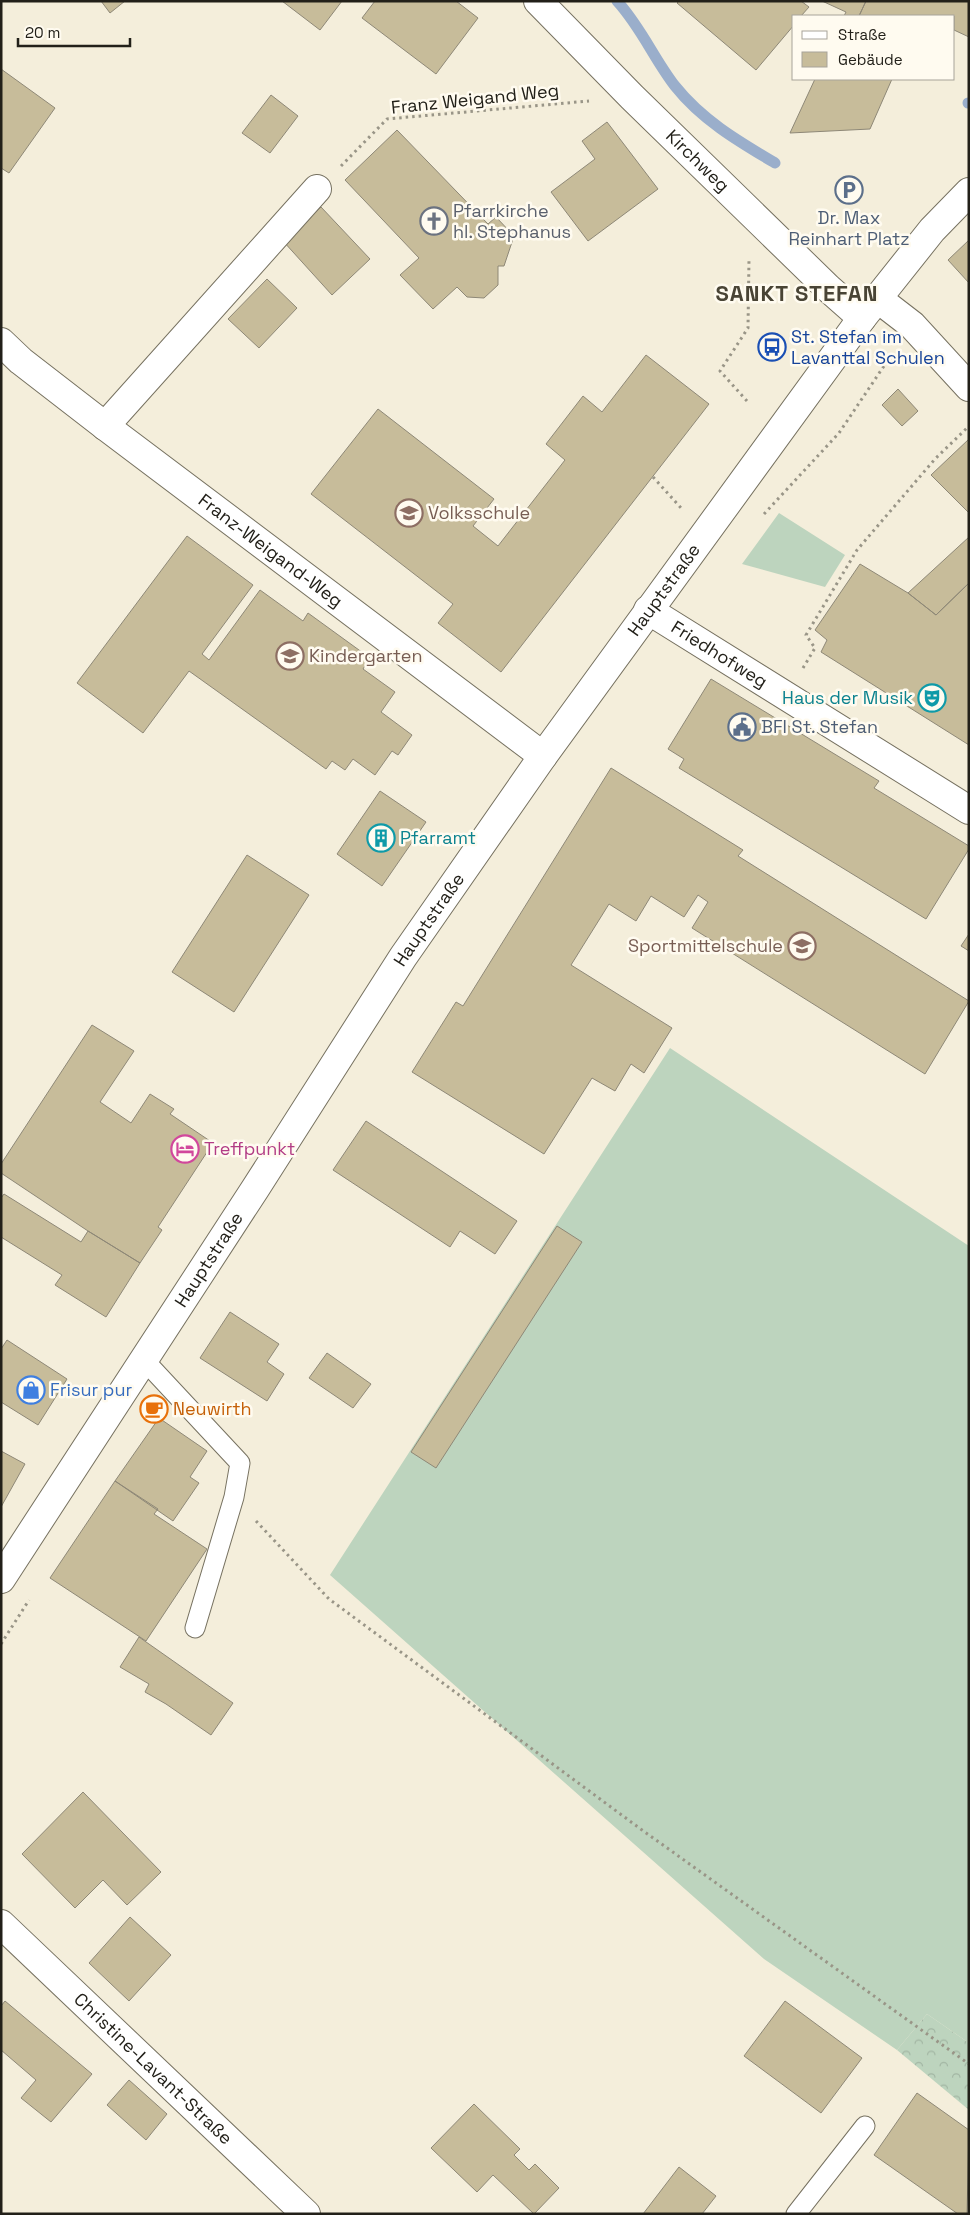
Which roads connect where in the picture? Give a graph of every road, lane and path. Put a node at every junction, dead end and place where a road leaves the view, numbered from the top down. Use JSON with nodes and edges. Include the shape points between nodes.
{"nodes":[{"id":1,"x":538,"y":1,"type":"edge"},
{"id":2,"x":632,"y":97,"type":"junction"},
{"id":3,"x":317,"y":189,"type":"joint"},
{"id":4,"x":969,"y":192,"type":"edge"},
{"id":5,"x":772,"y":232,"type":"junction"},
{"id":6,"x":870,"y":308,"type":"junction"},
{"id":7,"x":912,"y":325,"type":"junction"},
{"id":8,"x":1,"y":342,"type":"edge"},
{"id":9,"x":969,"y":387,"type":"edge"},
{"id":10,"x":747,"y":401,"type":"dead end"},
{"id":11,"x":105,"y":426,"type":"junction"},
{"id":12,"x":969,"y":426,"type":"edge"},
{"id":13,"x":653,"y":477,"type":"dead end"},
{"id":14,"x":761,"y":518,"type":"dead end"},
{"id":15,"x":708,"y":528,"type":"junction"},
{"id":16,"x":648,"y":610,"type":"junction"},
{"id":17,"x":799,"y":675,"type":"dead end"},
{"id":18,"x":543,"y":756,"type":"junction"},
{"id":19,"x":969,"y":810,"type":"edge"},
{"id":20,"x":144,"y":1360,"type":"junction"},
{"id":21,"x":234,"y":1497,"type":"junction"},
{"id":22,"x":1,"y":1579,"type":"edge"},
{"id":23,"x":195,"y":1628,"type":"dead end"},
{"id":24,"x":1,"y":1924,"type":"edge"},
{"id":25,"x":969,"y":2064,"type":"edge"},
{"id":26,"x":865,"y":2126,"type":"dead end"},
{"id":27,"x":306,"y":2214,"type":"edge"},
{"id":28,"x":796,"y":2214,"type":"edge"}],
"edges":[{"from":1,"to":2,"type":"street","name":"Kirchweg"},
{"from":2,"to":3,"type":"path","name":"Franz Weigand Weg","via":[[387,119]]},
{"from":2,"to":5,"type":"street","name":"Kirchweg"},
{"from":3,"to":11,"type":"street"},
{"from":4,"to":6,"type":"street","name":"Hauptstraße","via":[[932,230]]},
{"from":5,"to":6,"type":"street","name":"Kirchweg","via":[[828,288]]},
{"from":5,"to":10,"type":"path","via":[[749,257],[748,328],[720,371]]},
{"from":6,"to":7,"type":"street","name":"Kirchweg"},
{"from":6,"to":15,"type":"street","name":"Hauptstraße"},
{"from":7,"to":9,"type":"street","name":"Kirchweg"},
{"from":7,"to":14,"type":"path","via":[[839,433]]},
{"from":8,"to":11,"type":"street","name":"Franz-Weigand-Weg"},
{"from":11,"to":18,"type":"street","name":"Franz-Weigand-Weg"},
{"from":12,"to":17,"type":"path","via":[[935,459],[857,550],[806,635],[815,648]]},
{"from":13,"to":15,"type":"path","via":[[677,504]]},
{"from":15,"to":16,"type":"street","name":"Hauptstraße"},
{"from":16,"to":18,"type":"street","name":"Hauptstraße"},
{"from":16,"to":19,"type":"street","name":"Friedhofweg"},
{"from":18,"to":20,"type":"street","name":"Hauptstraße","via":[[403,957]]},
{"from":20,"to":21,"type":"lane","via":[[240,1463]]},
{"from":20,"to":22,"type":"street","name":"Hauptstraße"},
{"from":21,"to":23,"type":"lane"},
{"from":21,"to":25,"type":"path","via":[[329,1599],[642,1830]]},
{"from":24,"to":27,"type":"street","name":"Christine-Lavant-Straße"},
{"from":26,"to":28,"type":"lane"}]}
